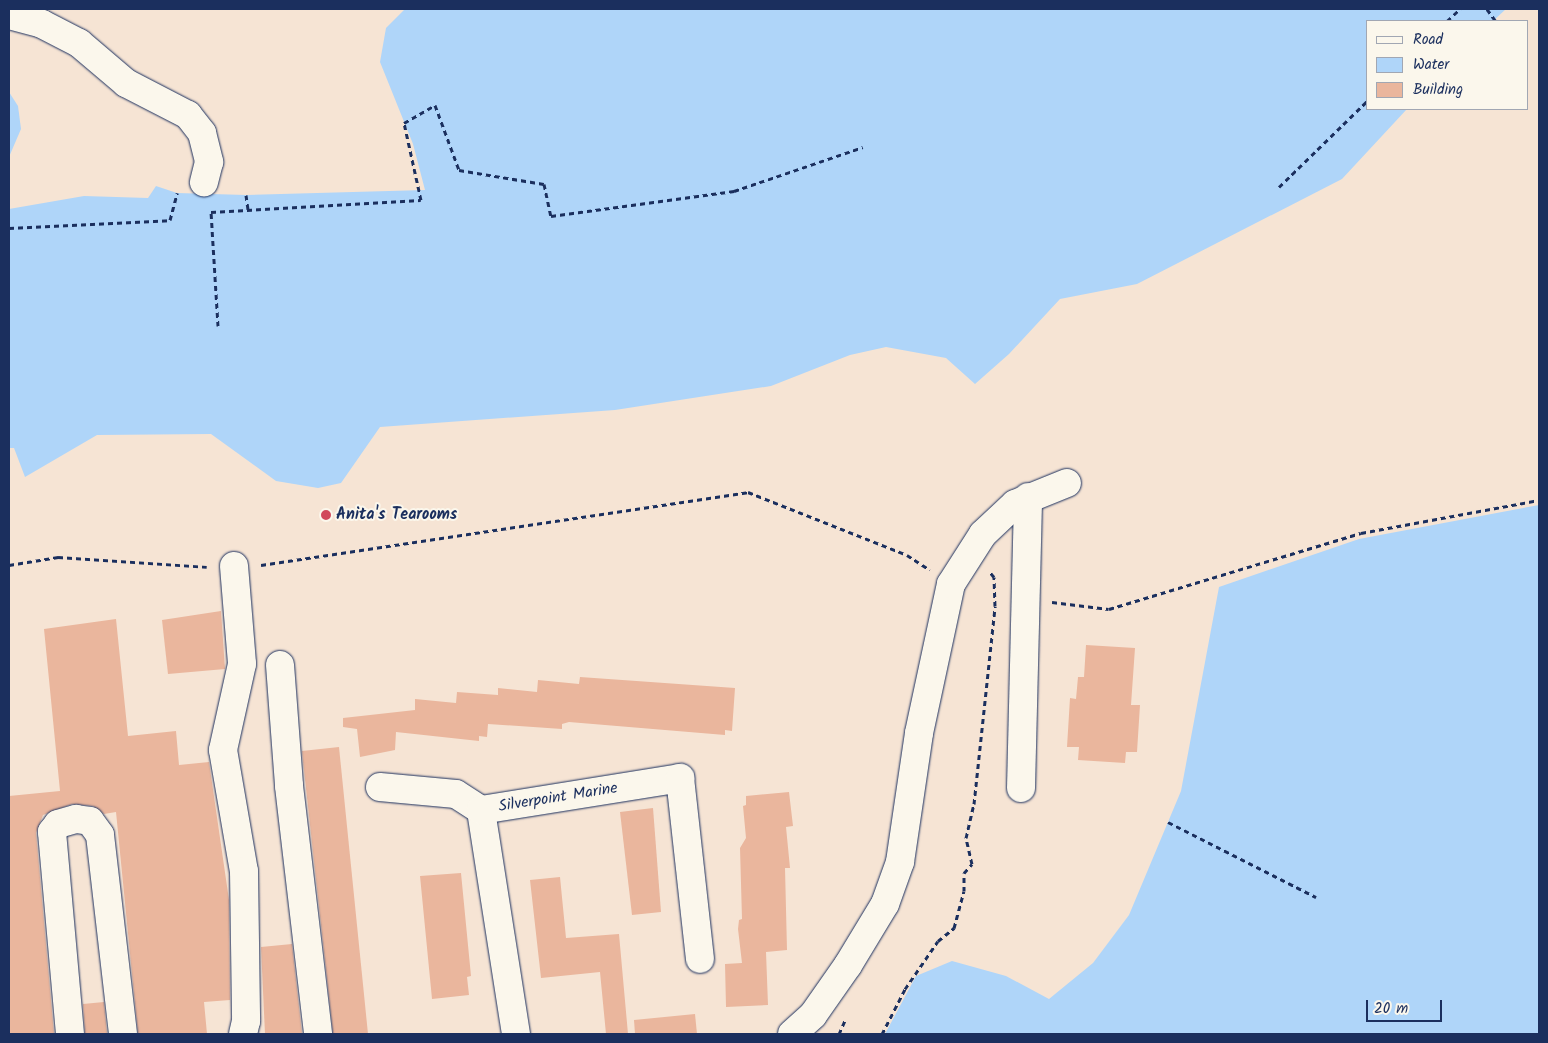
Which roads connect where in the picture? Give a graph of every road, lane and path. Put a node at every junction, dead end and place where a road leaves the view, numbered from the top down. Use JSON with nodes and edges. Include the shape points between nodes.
{"nodes":[{"id":1,"x":1460,"y":9,"type":"edge"},
{"id":2,"x":1487,"y":9,"type":"edge"},
{"id":3,"x":9,"y":15,"type":"edge"},
{"id":4,"x":1448,"y":20,"type":"edge"},
{"id":5,"x":1495,"y":20,"type":"dead end"},
{"id":6,"x":1366,"y":102,"type":"edge"},
{"id":7,"x":862,"y":148,"type":"dead end"},
{"id":8,"x":204,"y":182,"type":"dead end"},
{"id":9,"x":1279,"y":187,"type":"dead end"},
{"id":10,"x":176,"y":194,"type":"dead end"},
{"id":11,"x":246,"y":195,"type":"dead end"},
{"id":12,"x":248,"y":210,"type":"junction"},
{"id":13,"x":9,"y":228,"type":"edge"},
{"id":14,"x":218,"y":326,"type":"dead end"},
{"id":15,"x":1067,"y":483,"type":"dead end"},
{"id":16,"x":1028,"y":497,"type":"junction"},
{"id":17,"x":1539,"y":500,"type":"edge"},
{"id":18,"x":972,"y":550,"type":"junction"},
{"id":19,"x":9,"y":565,"type":"edge"},
{"id":20,"x":234,"y":566,"type":"junction"},
{"id":21,"x":951,"y":584,"type":"junction"},
{"id":22,"x":995,"y":594,"type":"junction"},
{"id":23,"x":1025,"y":598,"type":"junction"},
{"id":24,"x":280,"y":665,"type":"dead end"},
{"id":25,"x":380,"y":787,"type":"dead end"},
{"id":26,"x":1021,"y":788,"type":"dead end"},
{"id":27,"x":481,"y":810,"type":"junction"},
{"id":28,"x":1168,"y":822,"type":"dead end"},
{"id":29,"x":1316,"y":896,"type":"dead end"},
{"id":30,"x":700,"y":959,"type":"dead end"},
{"id":31,"x":70,"y":1034,"type":"edge"},
{"id":32,"x":123,"y":1034,"type":"edge"},
{"id":33,"x":243,"y":1034,"type":"edge"},
{"id":34,"x":318,"y":1034,"type":"edge"},
{"id":35,"x":516,"y":1034,"type":"edge"},
{"id":36,"x":792,"y":1034,"type":"edge"},
{"id":37,"x":882,"y":1034,"type":"edge"}],
"edges":[{"from":1,"to":4,"type":"path"},
{"from":2,"to":5,"type":"path"},
{"from":3,"to":8,"type":"street","via":[[42,24],[79,43],[126,83],[188,114],[202,133],[209,162]]},
{"from":6,"to":9,"type":"path"},
{"from":7,"to":12,"type":"path","via":[[734,191],[551,216],[544,184],[459,170],[436,104],[404,123],[421,200]]},
{"from":10,"to":13,"type":"path","via":[[170,220]]},
{"from":11,"to":12,"type":"path"},
{"from":12,"to":14,"type":"path","via":[[210,212]]},
{"from":15,"to":16,"type":"street"},
{"from":16,"to":18,"type":"street","via":[[983,534]]},
{"from":16,"to":23,"type":"street"},
{"from":17,"to":23,"type":"path","via":[[1361,533],[1109,609]]},
{"from":18,"to":21,"type":"street"},
{"from":18,"to":22,"type":"path","via":[[994,576]]},
{"from":19,"to":20,"type":"path","via":[[58,557]]},
{"from":20,"to":21,"type":"path","via":[[748,492],[907,555]]},
{"from":20,"to":33,"type":"street","via":[[242,664],[223,750],[244,871],[246,1021]]},
{"from":21,"to":36,"type":"street","via":[[919,732],[900,862],[884,904],[848,965],[813,1015]]},
{"from":22,"to":23,"type":"path"},
{"from":22,"to":37,"type":"path","via":[[974,804],[966,838],[972,864],[964,873],[959,918],[905,990]]},
{"from":23,"to":26,"type":"street"},
{"from":24,"to":34,"type":"street","via":[[289,786]]},
{"from":25,"to":27,"type":"street","via":[[456,794]]},
{"from":27,"to":30,"type":"street","name":"Silverpoint Marine","via":[[680,778]]},
{"from":27,"to":35,"type":"street","name":"Silverpoint Marine"},
{"from":28,"to":29,"type":"path"},
{"from":31,"to":32,"type":"street","via":[[52,832],[58,824],[76,819],[90,822],[100,834]]}]}
